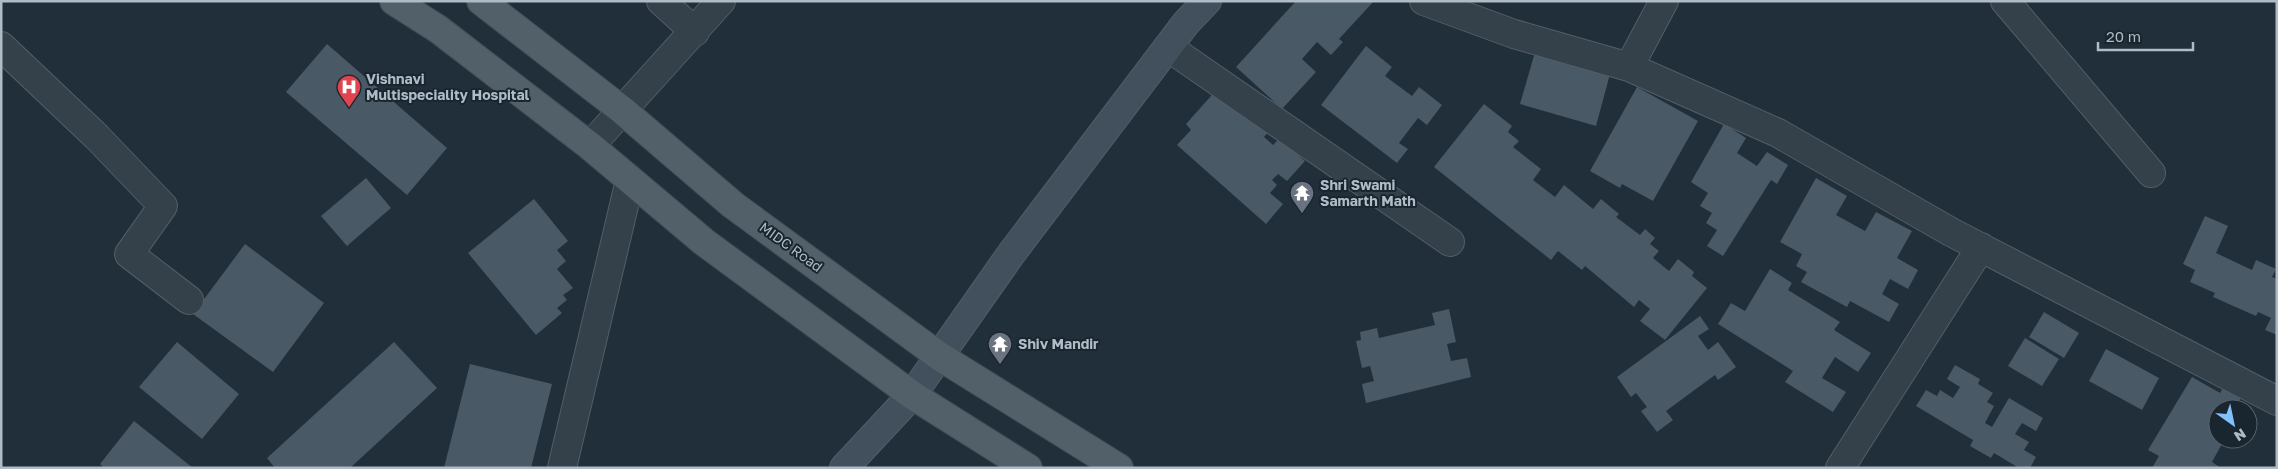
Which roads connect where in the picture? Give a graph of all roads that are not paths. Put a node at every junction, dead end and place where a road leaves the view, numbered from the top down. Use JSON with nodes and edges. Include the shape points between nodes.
{"nodes":[{"id":1,"x":394,"y":1,"type":"edge"},
{"id":2,"x":481,"y":1,"type":"edge"},
{"id":3,"x":661,"y":1,"type":"edge"},
{"id":4,"x":721,"y":1,"type":"edge"},
{"id":5,"x":1207,"y":1,"type":"edge"},
{"id":6,"x":1424,"y":1,"type":"edge"},
{"id":7,"x":1664,"y":1,"type":"edge"},
{"id":8,"x":2005,"y":1,"type":"edge"},
{"id":9,"x":695,"y":32,"type":"junction"},
{"id":10,"x":1,"y":46,"type":"edge"},
{"id":11,"x":1168,"y":47,"type":"junction"},
{"id":12,"x":1629,"y":67,"type":"junction"},
{"id":13,"x":622,"y":110,"type":"junction"},
{"id":14,"x":590,"y":146,"type":"junction"},
{"id":15,"x":2151,"y":173,"type":"dead end"},
{"id":16,"x":630,"y":180,"type":"junction"},
{"id":17,"x":1450,"y":242,"type":"dead end"},
{"id":18,"x":1981,"y":247,"type":"junction"},
{"id":19,"x":189,"y":300,"type":"dead end"},
{"id":20,"x":939,"y":356,"type":"junction"},
{"id":21,"x":912,"y":395,"type":"junction"},
{"id":22,"x":2277,"y":401,"type":"edge"},
{"id":23,"x":562,"y":468,"type":"edge"},
{"id":24,"x":844,"y":468,"type":"edge"},
{"id":25,"x":1028,"y":468,"type":"edge"},
{"id":26,"x":1119,"y":468,"type":"edge"},
{"id":27,"x":1840,"y":468,"type":"edge"}],
"edges":[{"from":1,"to":14,"type":"main road","via":[[438,29]]},
{"from":2,"to":13,"type":"main road","name":"MIDC Road"},
{"from":3,"to":9,"type":"street"},
{"from":4,"to":9,"type":"street"},
{"from":5,"to":11,"type":"street"},
{"from":6,"to":12,"type":"street","via":[[1514,34]]},
{"from":7,"to":12,"type":"street"},
{"from":8,"to":15,"type":"street"},
{"from":9,"to":13,"type":"street"},
{"from":10,"to":19,"type":"street","via":[[98,137],[163,206],[129,254]]},
{"from":11,"to":17,"type":"street"},
{"from":11,"to":20,"type":"street","via":[[1011,254]]},
{"from":12,"to":18,"type":"street","via":[[1778,133]]},
{"from":13,"to":14,"type":"street"},
{"from":13,"to":20,"type":"main road","name":"MIDC Road","via":[[733,205]]},
{"from":14,"to":16,"type":"main road"},
{"from":16,"to":21,"type":"main road","via":[[704,242]]},
{"from":16,"to":23,"type":"street"},
{"from":18,"to":22,"type":"street"},
{"from":18,"to":27,"type":"street"},
{"from":20,"to":21,"type":"street"},
{"from":20,"to":26,"type":"main road","name":"MIDC Road"},
{"from":21,"to":24,"type":"street"},
{"from":21,"to":25,"type":"main road"}]}
